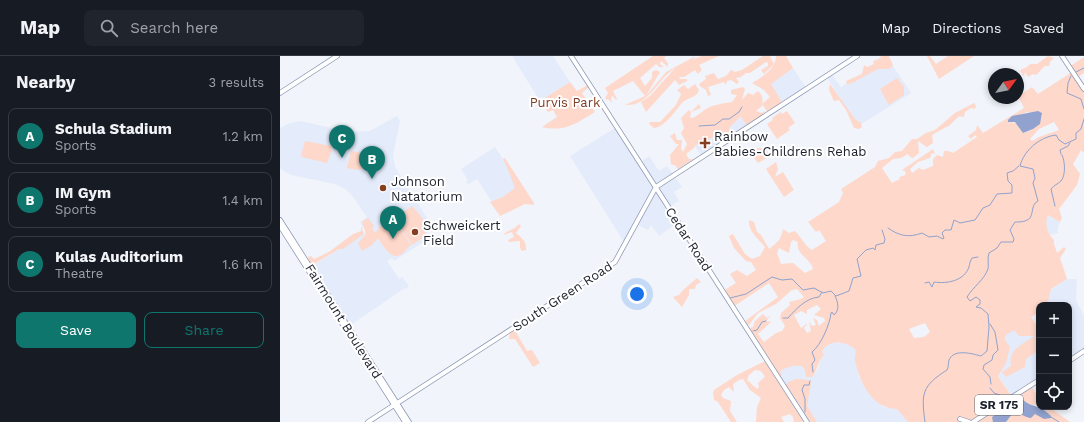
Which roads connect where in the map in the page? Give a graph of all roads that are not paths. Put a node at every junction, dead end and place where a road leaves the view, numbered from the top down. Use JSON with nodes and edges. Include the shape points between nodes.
{"nodes":[{"id":1,"x":337,"y":56,"type":"edge"},
{"id":2,"x":571,"y":56,"type":"edge"},
{"id":3,"x":857,"y":56,"type":"edge"},
{"id":4,"x":1062,"y":56,"type":"edge"},
{"id":5,"x":1084,"y":89,"type":"edge"},
{"id":6,"x":280,"y":93,"type":"edge"},
{"id":7,"x":656,"y":187,"type":"junction"},
{"id":8,"x":280,"y":220,"type":"edge"},
{"id":9,"x":280,"y":226,"type":"edge"},
{"id":10,"x":336,"y":311,"type":"junction"},
{"id":11,"x":1084,"y":351,"type":"edge"},
{"id":12,"x":1072,"y":359,"type":"edge"},
{"id":13,"x":1036,"y":382,"type":"edge"},
{"id":14,"x":395,"y":405,"type":"junction"},
{"id":15,"x":958,"y":420,"type":"edge"},
{"id":16,"x":368,"y":422,"type":"edge"},
{"id":17,"x":404,"y":422,"type":"edge"},
{"id":18,"x":409,"y":422,"type":"edge"},
{"id":19,"x":807,"y":422,"type":"edge"},
{"id":20,"x":969,"y":422,"type":"edge"},
{"id":21,"x":972,"y":422,"type":"edge"}],
"edges":[{"from":1,"to":6,"type":"main road"},
{"from":2,"to":7,"type":"main road","name":"Cedar Road"},
{"from":3,"to":7,"type":"main road","name":"South Green Road"},
{"from":4,"to":5,"type":"main road"},
{"from":7,"to":14,"type":"main road","name":"South Green Road","via":[[615,262]]},
{"from":7,"to":19,"type":"main road","name":"Cedar Road"},
{"from":8,"to":10,"type":"main road","name":"Fairmount Boulevard"},
{"from":9,"to":10,"type":"main road","name":"Fairmount Boulevard"},
{"from":10,"to":14,"type":"main road","name":"Fairmount Boulevard"},
{"from":11,"to":12,"type":"main road"},
{"from":13,"to":21,"type":"main road","number":"SR 175"},
{"from":14,"to":16,"type":"main road","name":"South Green Road"},
{"from":14,"to":17,"type":"main road","name":"Fairmount Boulevard"},
{"from":14,"to":18,"type":"main road","name":"Fairmount Boulevard"},
{"from":15,"to":20,"type":"main road"}]}
